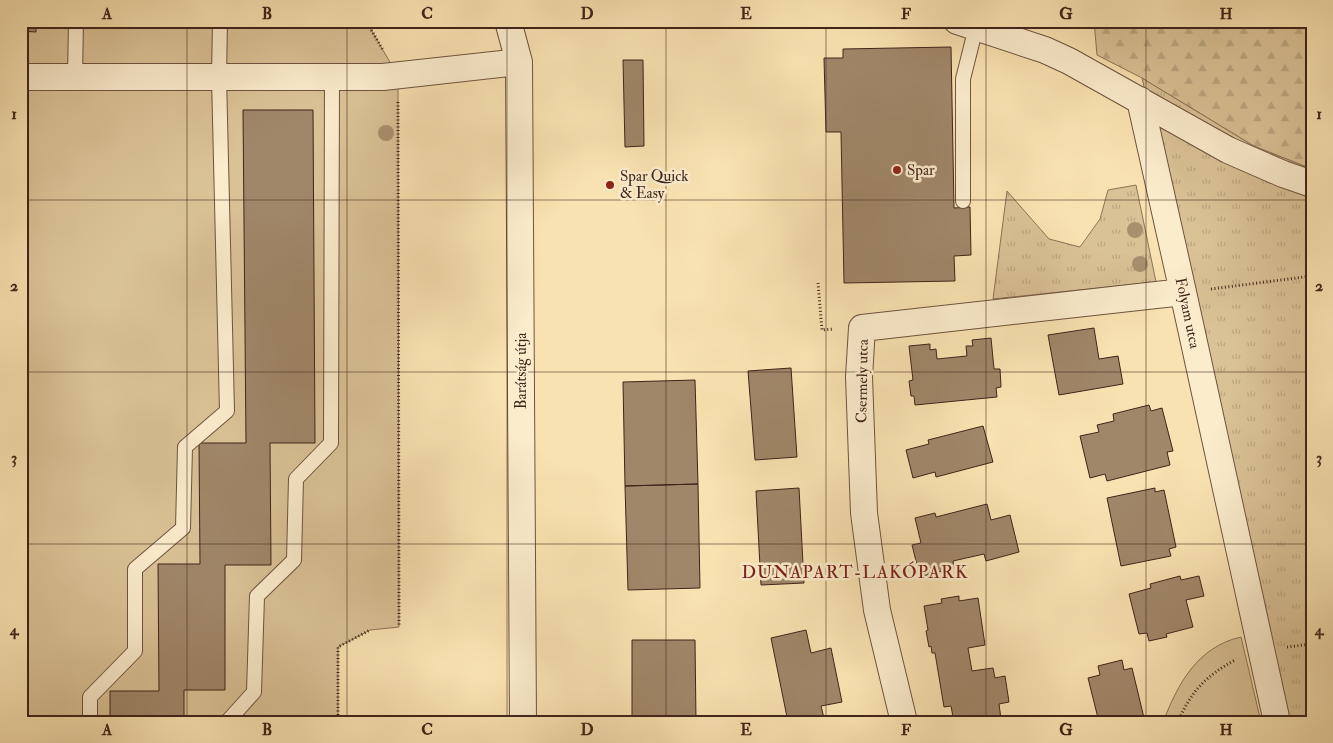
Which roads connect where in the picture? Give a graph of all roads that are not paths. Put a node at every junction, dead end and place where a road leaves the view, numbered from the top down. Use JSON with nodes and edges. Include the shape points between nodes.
{"nodes":[{"id":1,"x":76,"y":21,"type":"edge"},
{"id":2,"x":220,"y":21,"type":"edge"},
{"id":3,"x":508,"y":21,"type":"edge"},
{"id":4,"x":967,"y":24,"type":"edge"},
{"id":5,"x":519,"y":62,"type":"junction"},
{"id":6,"x":219,"y":76,"type":"junction"},
{"id":7,"x":21,"y":77,"type":"edge"},
{"id":8,"x":75,"y":77,"type":"junction"},
{"id":9,"x":332,"y":77,"type":"junction"},
{"id":10,"x":1140,"y":100,"type":"junction"},
{"id":11,"x":1312,"y":184,"type":"edge"},
{"id":12,"x":963,"y":201,"type":"dead end"},
{"id":13,"x":1183,"y":292,"type":"junction"},
{"id":14,"x":90,"y":722,"type":"edge"},
{"id":15,"x":227,"y":722,"type":"edge"},
{"id":16,"x":523,"y":722,"type":"edge"},
{"id":17,"x":904,"y":722,"type":"edge"},
{"id":18,"x":1277,"y":722,"type":"edge"}],
"edges":[{"from":1,"to":8,"type":"lane"},
{"from":2,"to":6,"type":"lane"},
{"from":3,"to":5,"type":"street","name":"Barátság útja"},
{"from":4,"to":10,"type":"street","via":[[1045,50]]},
{"from":4,"to":12,"type":"lane","via":[[963,79]]},
{"from":5,"to":9,"type":"street","via":[[398,76]]},
{"from":5,"to":16,"type":"street","name":"Barátság útja"},
{"from":6,"to":8,"type":"street"},
{"from":6,"to":9,"type":"street"},
{"from":6,"to":14,"type":"lane","via":[[226,411],[185,447],[183,528],[135,569],[135,651],[90,697]]},
{"from":7,"to":8,"type":"street"},
{"from":9,"to":15,"type":"lane","via":[[330,443],[296,479],[294,560],[257,596],[254,692]]},
{"from":10,"to":11,"type":"street","via":[[1228,150]]},
{"from":10,"to":13,"type":"street","name":"Folyam utca"},
{"from":13,"to":17,"type":"street","name":"Csermely utca","via":[[862,328],[859,377],[864,513],[876,610]]},
{"from":13,"to":18,"type":"street","name":"Folyam utca"}]}
